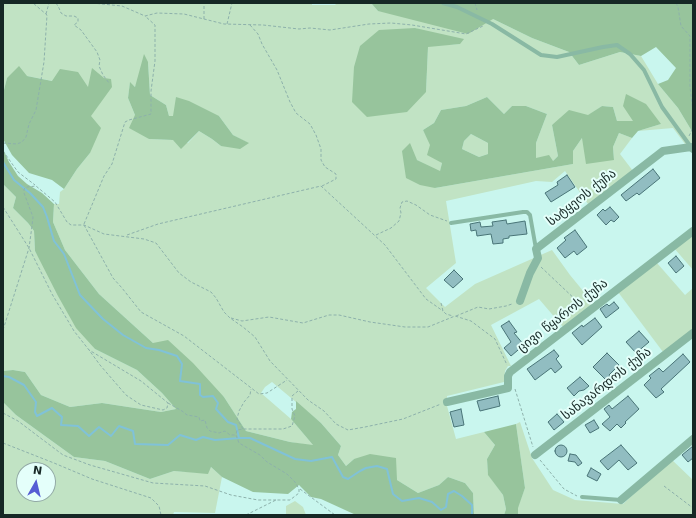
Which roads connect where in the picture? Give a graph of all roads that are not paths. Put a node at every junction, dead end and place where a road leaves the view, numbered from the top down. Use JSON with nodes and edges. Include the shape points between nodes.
{"nodes":[{"id":1,"x":442,"y":3,"type":"edge"},
{"id":2,"x":690,"y":145,"type":"edge"},
{"id":3,"x":451,"y":223,"type":"road end"},
{"id":4,"x":693,"y":231,"type":"edge"},
{"id":5,"x":536,"y":249,"type":"junction"},
{"id":6,"x":520,"y":301,"type":"road end"},
{"id":7,"x":693,"y":333,"type":"edge"},
{"id":8,"x":447,"y":402,"type":"road end"},
{"id":9,"x":693,"y":440,"type":"edge"},
{"id":10,"x":535,"y":455,"type":"road end"},
{"id":11,"x":582,"y":497,"type":"road end"},
{"id":12,"x":621,"y":500,"type":"joint"}],
"edges":[{"from":1,"to":2,"type":"lane","via":[[457,7],[492,24],[541,55],[557,58],[617,45],[630,54],[644,70],[662,107]]},
{"from":2,"to":5,"type":"street","name":"სატყეოს ქუჩა","via":[[663,151]]},
{"from":3,"to":5,"type":"lane","via":[[527,212],[530,215]]},
{"from":4,"to":8,"type":"street","name":"ცივი წყაროს ქუჩა","via":[[510,372],[508,388]]},
{"from":5,"to":6,"type":"street","via":[[538,258]]},
{"from":7,"to":10,"type":"street","name":"სანავარდოს ქუჩა"},
{"from":9,"to":12,"type":"street"},
{"from":11,"to":12,"type":"lane"}]}
